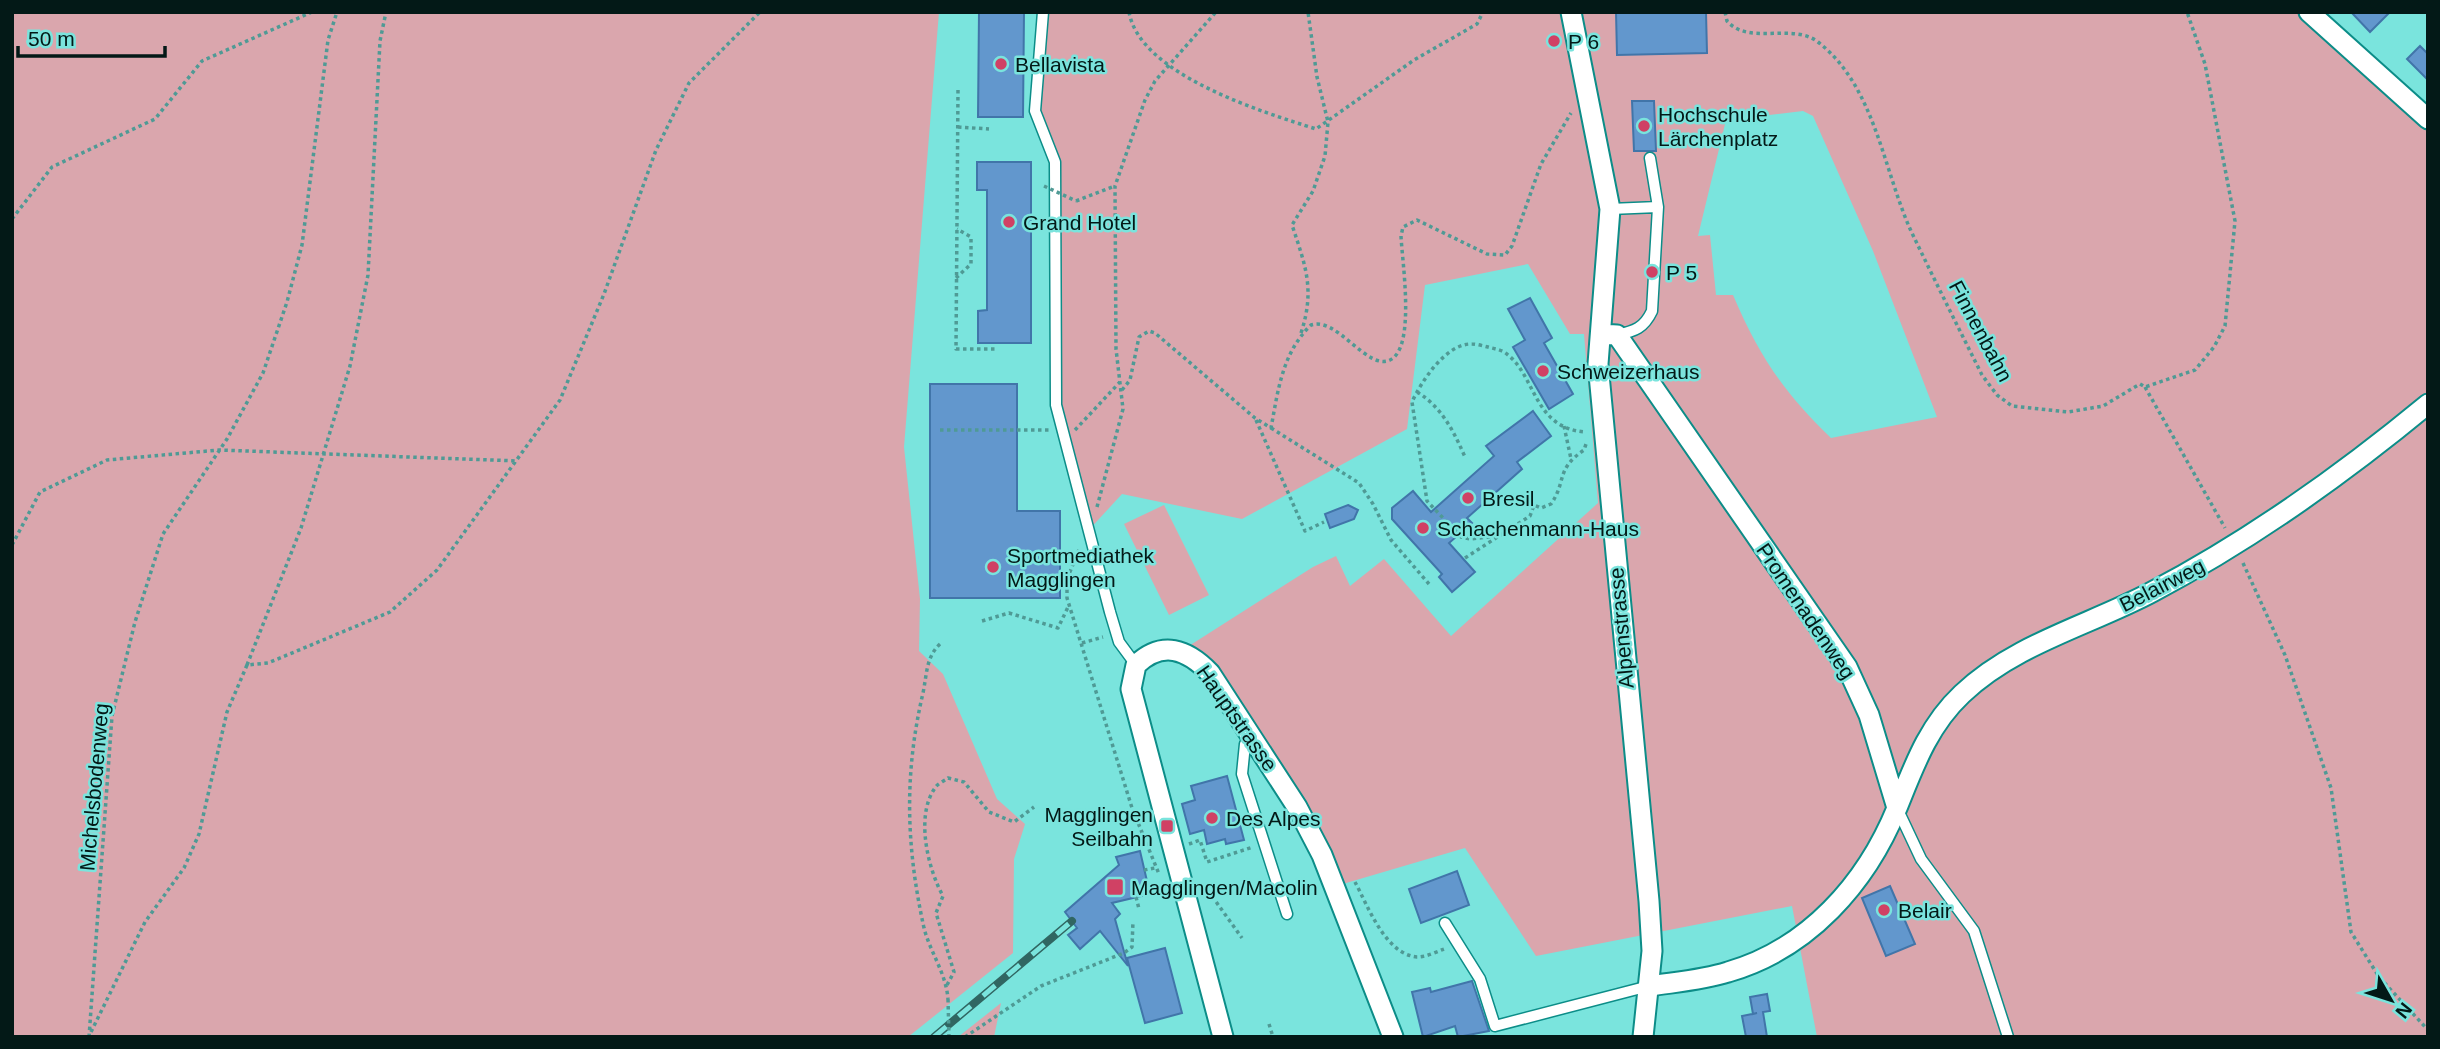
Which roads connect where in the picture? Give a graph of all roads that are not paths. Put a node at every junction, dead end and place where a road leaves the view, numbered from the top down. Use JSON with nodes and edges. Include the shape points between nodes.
{"nodes":[{"id":1,"x":1043,"y":12,"type":"edge"},
{"id":2,"x":1571,"y":12,"type":"edge"},
{"id":3,"x":2309,"y":12,"type":"edge"},
{"id":4,"x":2428,"y":119,"type":"edge"},
{"id":5,"x":1650,"y":158,"type":"dead end"},
{"id":6,"x":1658,"y":206,"type":"junction"},
{"id":7,"x":1610,"y":209,"type":"junction"},
{"id":8,"x":1609,"y":334,"type":"junction"},
{"id":9,"x":2428,"y":404,"type":"edge"},
{"id":10,"x":1136,"y":665,"type":"junction"},
{"id":11,"x":1252,"y":737,"type":"junction"},
{"id":12,"x":1885,"y":769,"type":"junction"},
{"id":13,"x":1910,"y":770,"type":"junction"},
{"id":14,"x":1897,"y":808,"type":"junction"},
{"id":15,"x":1287,"y":914,"type":"dead end"},
{"id":16,"x":1445,"y":923,"type":"dead end"},
{"id":17,"x":1650,"y":986,"type":"junction"},
{"id":18,"x":1496,"y":1031,"type":"edge"},
{"id":19,"x":1223,"y":1037,"type":"edge"},
{"id":20,"x":1393,"y":1037,"type":"edge"},
{"id":21,"x":1643,"y":1037,"type":"edge"},
{"id":22,"x":2008,"y":1037,"type":"edge"}],
"edges":[{"from":1,"to":10,"type":"lane","via":[[1035,111],[1055,162],[1056,405],[1119,642]]},
{"from":2,"to":7,"type":"street","name":"Alpenstrasse"},
{"from":3,"to":4,"type":"street"},
{"from":5,"to":6,"type":"lane"},
{"from":6,"to":7,"type":"lane"},
{"from":6,"to":8,"type":"lane","via":[[1652,311],[1637,330]]},
{"from":7,"to":8,"type":"street","name":"Alpenstrasse"},
{"from":8,"to":12,"type":"street","name":"Promenadenweg","via":[[1847,667],[1869,715]]},
{"from":8,"to":17,"type":"street","name":"Alpenstrasse","via":[[1600,387],[1649,901]]},
{"from":9,"to":13,"type":"street","name":"Belairweg","via":[[2372,451],[2235,546],[2151,593],[2000,663],[1932,729]]},
{"from":10,"to":11,"type":"street","name":"Hauptstrasse","via":[[1168,648],[1196,659]]},
{"from":10,"to":19,"type":"street","via":[[1131,690],[1135,713]]},
{"from":11,"to":15,"type":"lane","via":[[1245,744],[1242,774]]},
{"from":11,"to":20,"type":"street","name":"Hauptstrasse","via":[[1322,855]]},
{"from":12,"to":13,"type":"street"},
{"from":12,"to":14,"type":"street","name":"Promenadenweg"},
{"from":13,"to":14,"type":"street","name":"Belairweg"},
{"from":14,"to":17,"type":"street","name":"Belairweg","via":[[1880,845],[1842,899],[1793,943],[1727,973]]},
{"from":14,"to":22,"type":"lane","name":"Promenadenweg","via":[[1921,859],[1974,931]]},
{"from":16,"to":18,"type":"lane","via":[[1480,979]]},
{"from":17,"to":18,"type":"lane"},
{"from":17,"to":21,"type":"street","name":"Alpenstrasse"}]}
